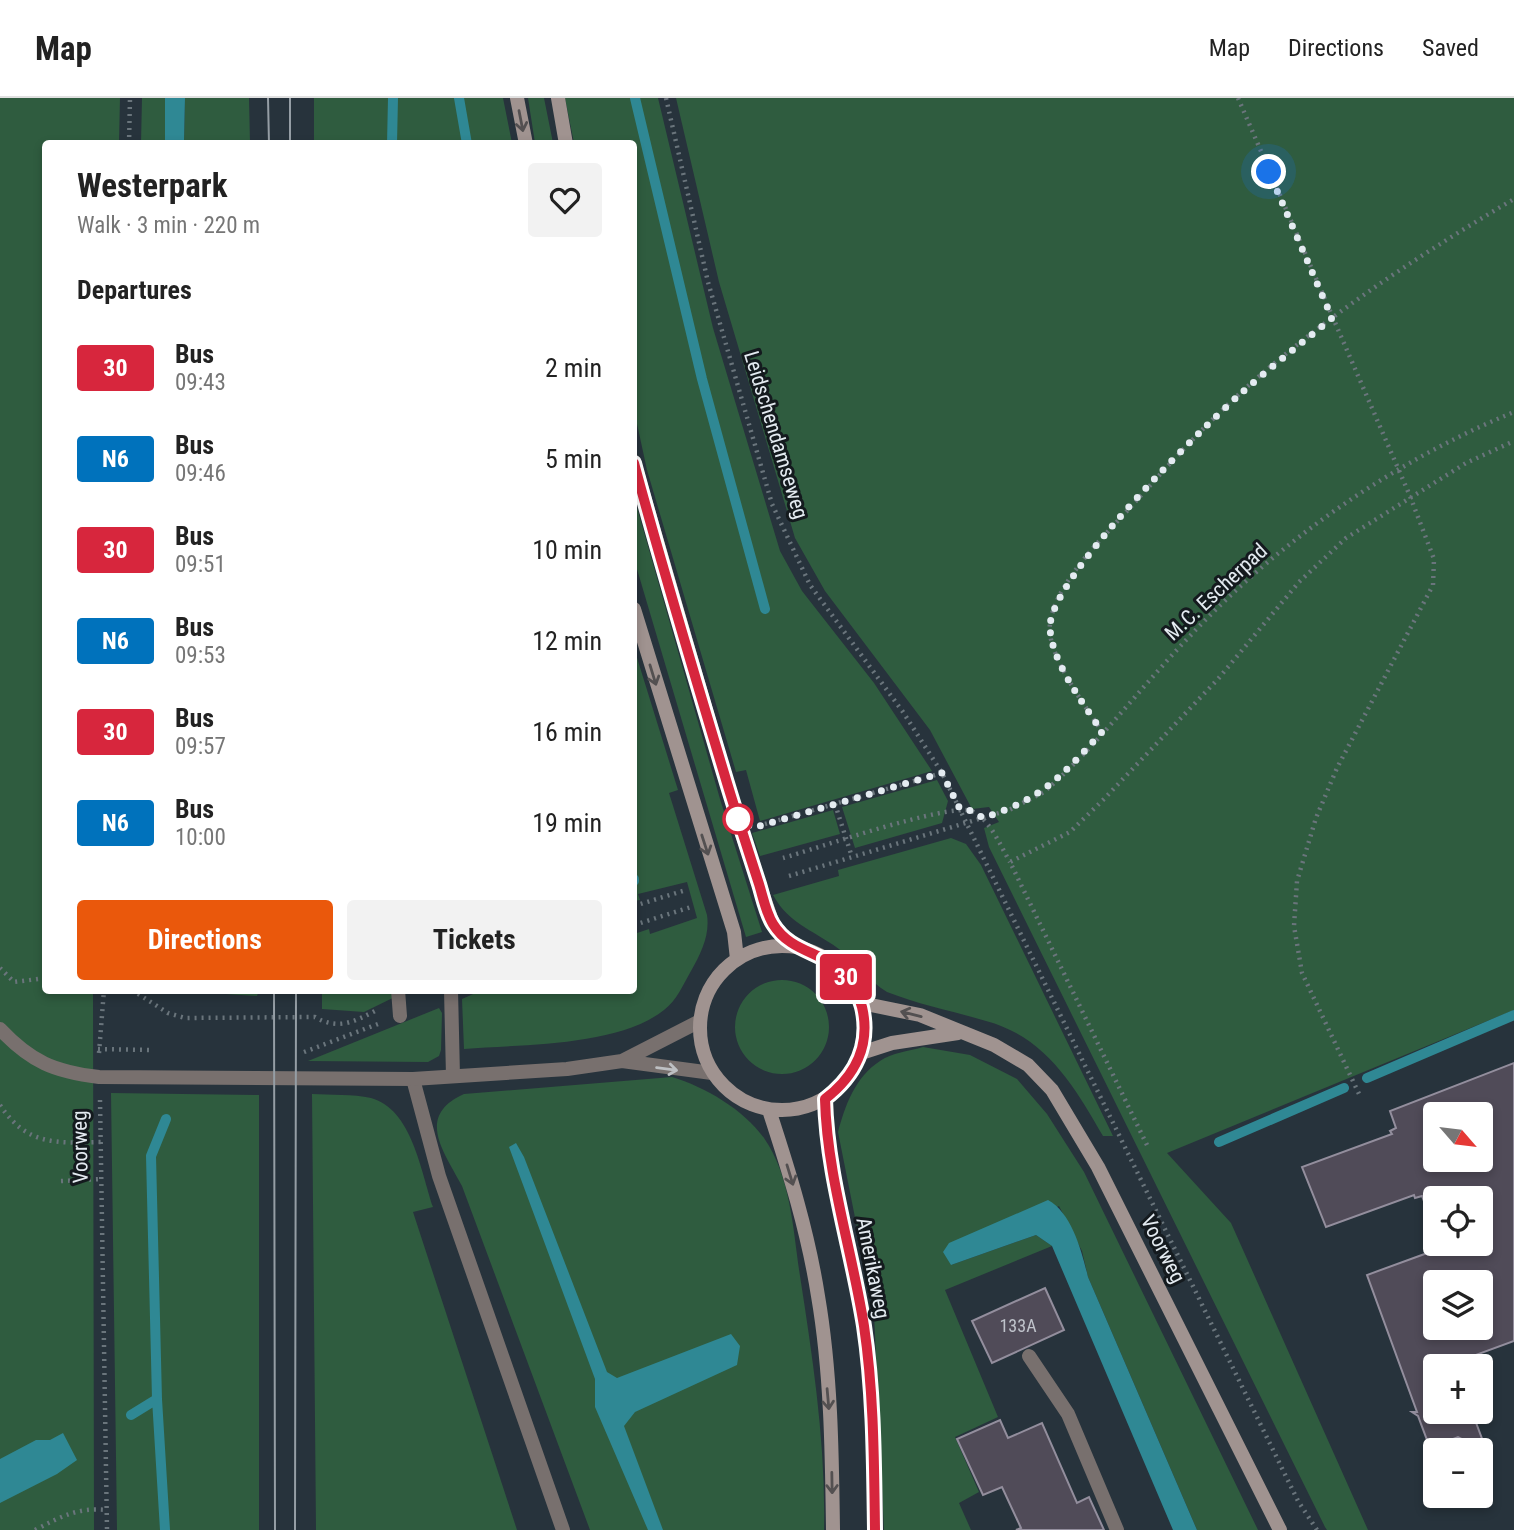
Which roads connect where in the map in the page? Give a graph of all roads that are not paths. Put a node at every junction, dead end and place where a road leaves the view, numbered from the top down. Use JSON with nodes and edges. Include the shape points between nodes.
{"nodes":[{"id":1,"x":517,"y":98,"type":"edge"},
{"id":2,"x":558,"y":98,"type":"edge"},
{"id":3,"x":525,"y":140,"type":"edge"},
{"id":4,"x":565,"y":140,"type":"edge"},
{"id":5,"x":637,"y":472,"type":"edge"},
{"id":6,"x":637,"y":619,"type":"edge"},
{"id":7,"x":792,"y":946,"type":"junction"},
{"id":8,"x":737,"y":959,"type":"junction"},
{"id":9,"x":451,"y":994,"type":"edge"},
{"id":10,"x":398,"y":995,"type":"edge"},
{"id":11,"x":861,"y":1003,"type":"junction"},
{"id":12,"x":400,"y":1016,"type":"road end"},
{"id":13,"x":700,"y":1021,"type":"junction"},
{"id":14,"x":0,"y":1029,"type":"edge"},
{"id":15,"x":959,"y":1033,"type":"junction"},
{"id":16,"x":861,"y":1053,"type":"junction"},
{"id":17,"x":621,"y":1061,"type":"junction"},
{"id":18,"x":712,"y":1073,"type":"junction"},
{"id":19,"x":453,"y":1076,"type":"junction"},
{"id":20,"x":413,"y":1079,"type":"junction"},
{"id":21,"x":825,"y":1099,"type":"junction"},
{"id":22,"x":769,"y":1110,"type":"junction"},
{"id":23,"x":1029,"y":1356,"type":"dead end"},
{"id":24,"x":563,"y":1530,"type":"edge"},
{"id":25,"x":833,"y":1530,"type":"edge"},
{"id":26,"x":875,"y":1530,"type":"edge"},
{"id":27,"x":1117,"y":1530,"type":"edge"},
{"id":28,"x":1280,"y":1530,"type":"edge"}],
"edges":[{"from":1,"to":3,"type":"main road","one_way":true},
{"from":2,"to":4,"type":"main road"},
{"from":5,"to":7,"type":"main road","via":[[741,831],[773,924]]},
{"from":6,"to":8,"type":"main road","one_way":true,"via":[[734,932]]},
{"from":7,"to":8,"type":"main road","via":[[773,946]]},
{"from":7,"to":11,"type":"main road","via":[[830,961],[849,979]]},
{"from":8,"to":13,"type":"main road","via":[[711,986]]},
{"from":9,"to":19,"type":"street"},
{"from":10,"to":12,"type":"street"},
{"from":15,"to":11,"type":"main road","name":"Voorweg","one_way":true,"via":[[920,1015]]},
{"from":11,"to":16,"type":"main road","via":[[865,1028]]},
{"from":13,"to":17,"type":"street"},
{"from":13,"to":18,"type":"main road","via":[[700,1039]]},
{"from":14,"to":20,"type":"street","via":[[17,1047],[59,1071],[99,1077]]},
{"from":15,"to":16,"type":"main road","name":"Voorweg","via":[[892,1043]]},
{"from":15,"to":28,"type":"main road","name":"Voorweg","via":[[994,1045],[1028,1065],[1052,1090],[1098,1167]]},
{"from":16,"to":21,"type":"main road","via":[[847,1079]]},
{"from":17,"to":18,"type":"street","one_way":true},
{"from":17,"to":19,"type":"street"},
{"from":18,"to":22,"type":"main road","via":[[737,1098]]},
{"from":19,"to":20,"type":"street"},
{"from":20,"to":24,"type":"street","via":[[439,1176]]},
{"from":21,"to":22,"type":"main road","via":[[798,1110]]},
{"from":21,"to":26,"type":"main road","name":"Amerikaweg","via":[[826,1135],[864,1328]]},
{"from":22,"to":25,"type":"main road","one_way":true,"via":[[793,1182],[818,1297],[831,1437]]},
{"from":23,"to":27,"type":"street","via":[[1068,1414]]}]}
